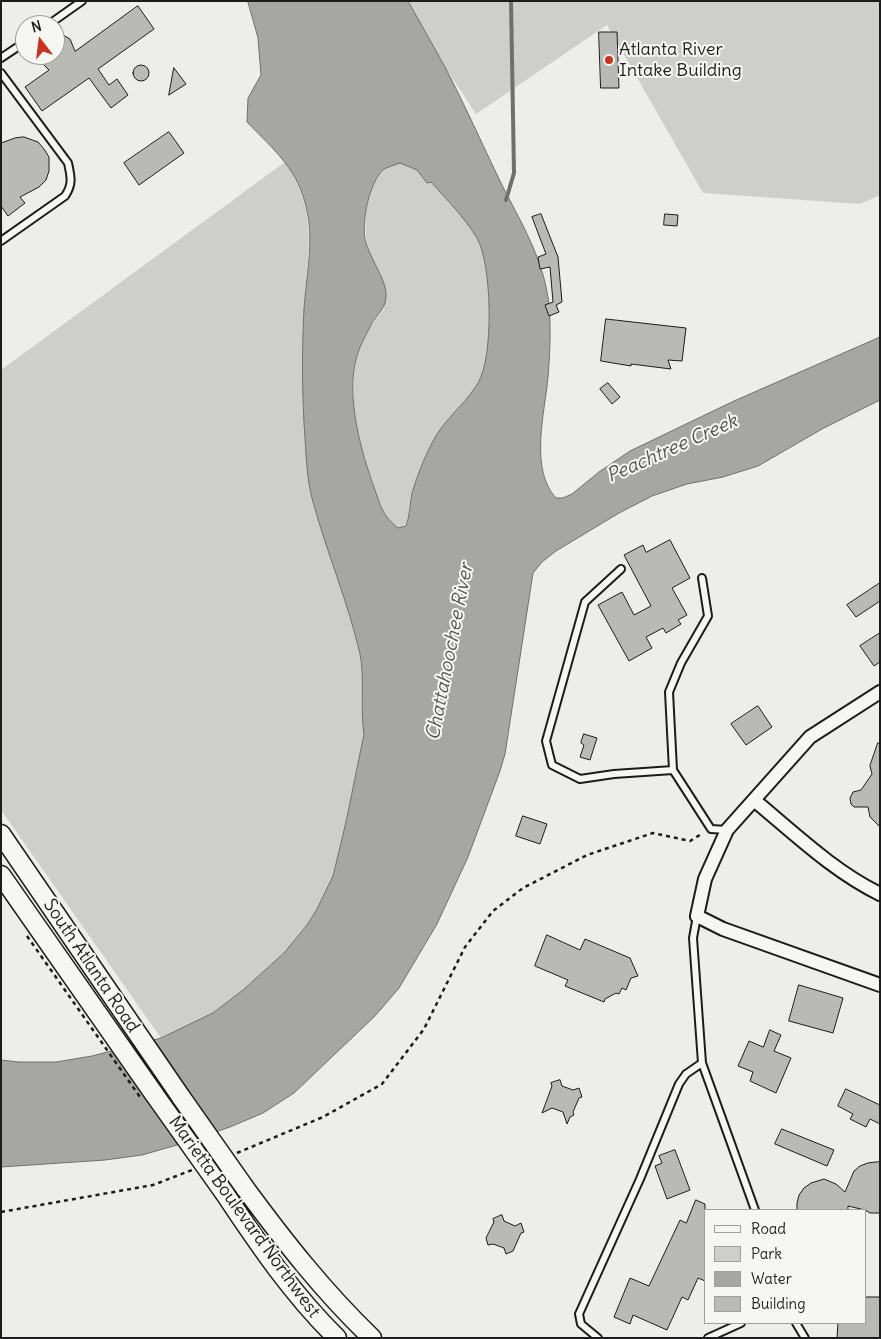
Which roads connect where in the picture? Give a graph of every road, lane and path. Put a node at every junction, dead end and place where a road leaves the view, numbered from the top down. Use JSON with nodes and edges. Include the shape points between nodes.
{"nodes":[{"id":1,"x":82,"y":1,"type":"edge"},
{"id":2,"x":62,"y":15,"type":"edge"},
{"id":3,"x":15,"y":49,"type":"edge"},
{"id":4,"x":1,"y":58,"type":"edge"},
{"id":5,"x":1,"y":73,"type":"edge"},
{"id":6,"x":1,"y":241,"type":"edge"},
{"id":7,"x":621,"y":569,"type":"dead end"},
{"id":8,"x":702,"y":578,"type":"dead end"},
{"id":9,"x":880,"y":692,"type":"edge"},
{"id":10,"x":673,"y":770,"type":"junction"},
{"id":11,"x":754,"y":800,"type":"junction"},
{"id":12,"x":711,"y":829,"type":"junction"},
{"id":13,"x":727,"y":830,"type":"junction"},
{"id":14,"x":1,"y":834,"type":"edge"},
{"id":15,"x":1,"y":875,"type":"edge"},
{"id":16,"x":880,"y":894,"type":"edge"},
{"id":17,"x":697,"y":916,"type":"junction"},
{"id":18,"x":35,"y":935,"type":"junction"},
{"id":19,"x":880,"y":985,"type":"edge"},
{"id":20,"x":702,"y":1063,"type":"junction"},
{"id":21,"x":181,"y":1097,"type":"joint"},
{"id":22,"x":149,"y":1099,"type":"junction"},
{"id":23,"x":234,"y":1154,"type":"dead end"},
{"id":24,"x":189,"y":1166,"type":"dead end"},
{"id":25,"x":198,"y":1168,"type":"dead end"},
{"id":26,"x":195,"y":1174,"type":"dead end"},
{"id":27,"x":755,"y":1209,"type":"edge"},
{"id":28,"x":1,"y":1212,"type":"edge"},
{"id":29,"x":739,"y":1324,"type":"edge"},
{"id":30,"x":797,"y":1324,"type":"edge"},
{"id":31,"x":337,"y":1338,"type":"edge"},
{"id":32,"x":372,"y":1338,"type":"edge"},
{"id":33,"x":598,"y":1338,"type":"edge"},
{"id":34,"x":708,"y":1338,"type":"edge"},
{"id":35,"x":805,"y":1338,"type":"edge"}],
"edges":[{"from":1,"to":2,"type":"lane"},
{"from":3,"to":4,"type":"lane"},
{"from":5,"to":6,"type":"lane","via":[[68,163],[71,177],[71,187],[65,196]]},
{"from":7,"to":10,"type":"lane","via":[[585,602],[546,741],[552,765],[580,779]]},
{"from":8,"to":10,"type":"lane","via":[[708,616],[681,663],[669,692]]},
{"from":9,"to":11,"type":"street","via":[[810,737]]},
{"from":10,"to":12,"type":"lane"},
{"from":11,"to":13,"type":"street"},
{"from":11,"to":16,"type":"street","via":[[859,884]]},
{"from":12,"to":13,"type":"lane"},
{"from":12,"to":23,"type":"path","via":[[690,841],[653,833],[587,855],[523,888],[493,911],[465,947],[424,1030],[382,1084],[323,1117]]},
{"from":13,"to":17,"type":"street","via":[[705,879]]},
{"from":14,"to":21,"type":"main road","name":"South Atlanta Road"},
{"from":15,"to":18,"type":"main road","name":"South Atlanta Road"},
{"from":17,"to":19,"type":"street","via":[[723,929]]},
{"from":17,"to":20,"type":"lane","via":[[693,938]]},
{"from":18,"to":22,"type":"main road","name":"South Atlanta Road"},
{"from":18,"to":22,"type":"path","bridge":true},
{"from":20,"to":27,"type":"lane"},
{"from":20,"to":33,"type":"lane","via":[[686,1074],[679,1084],[578,1314],[580,1324]]},
{"from":21,"to":32,"type":"main road","name":"Marietta Boulevard Northwest","bridge":true,"via":[[280,1236],[308,1271]]},
{"from":22,"to":31,"type":"main road","name":"Marietta Boulevard Northwest","bridge":true,"via":[[225,1194],[290,1286]]},
{"from":24,"to":26,"type":"path"},
{"from":25,"to":28,"type":"path","via":[[153,1184]]},
{"from":29,"to":34,"type":"lane"},
{"from":30,"to":35,"type":"lane"}]}
